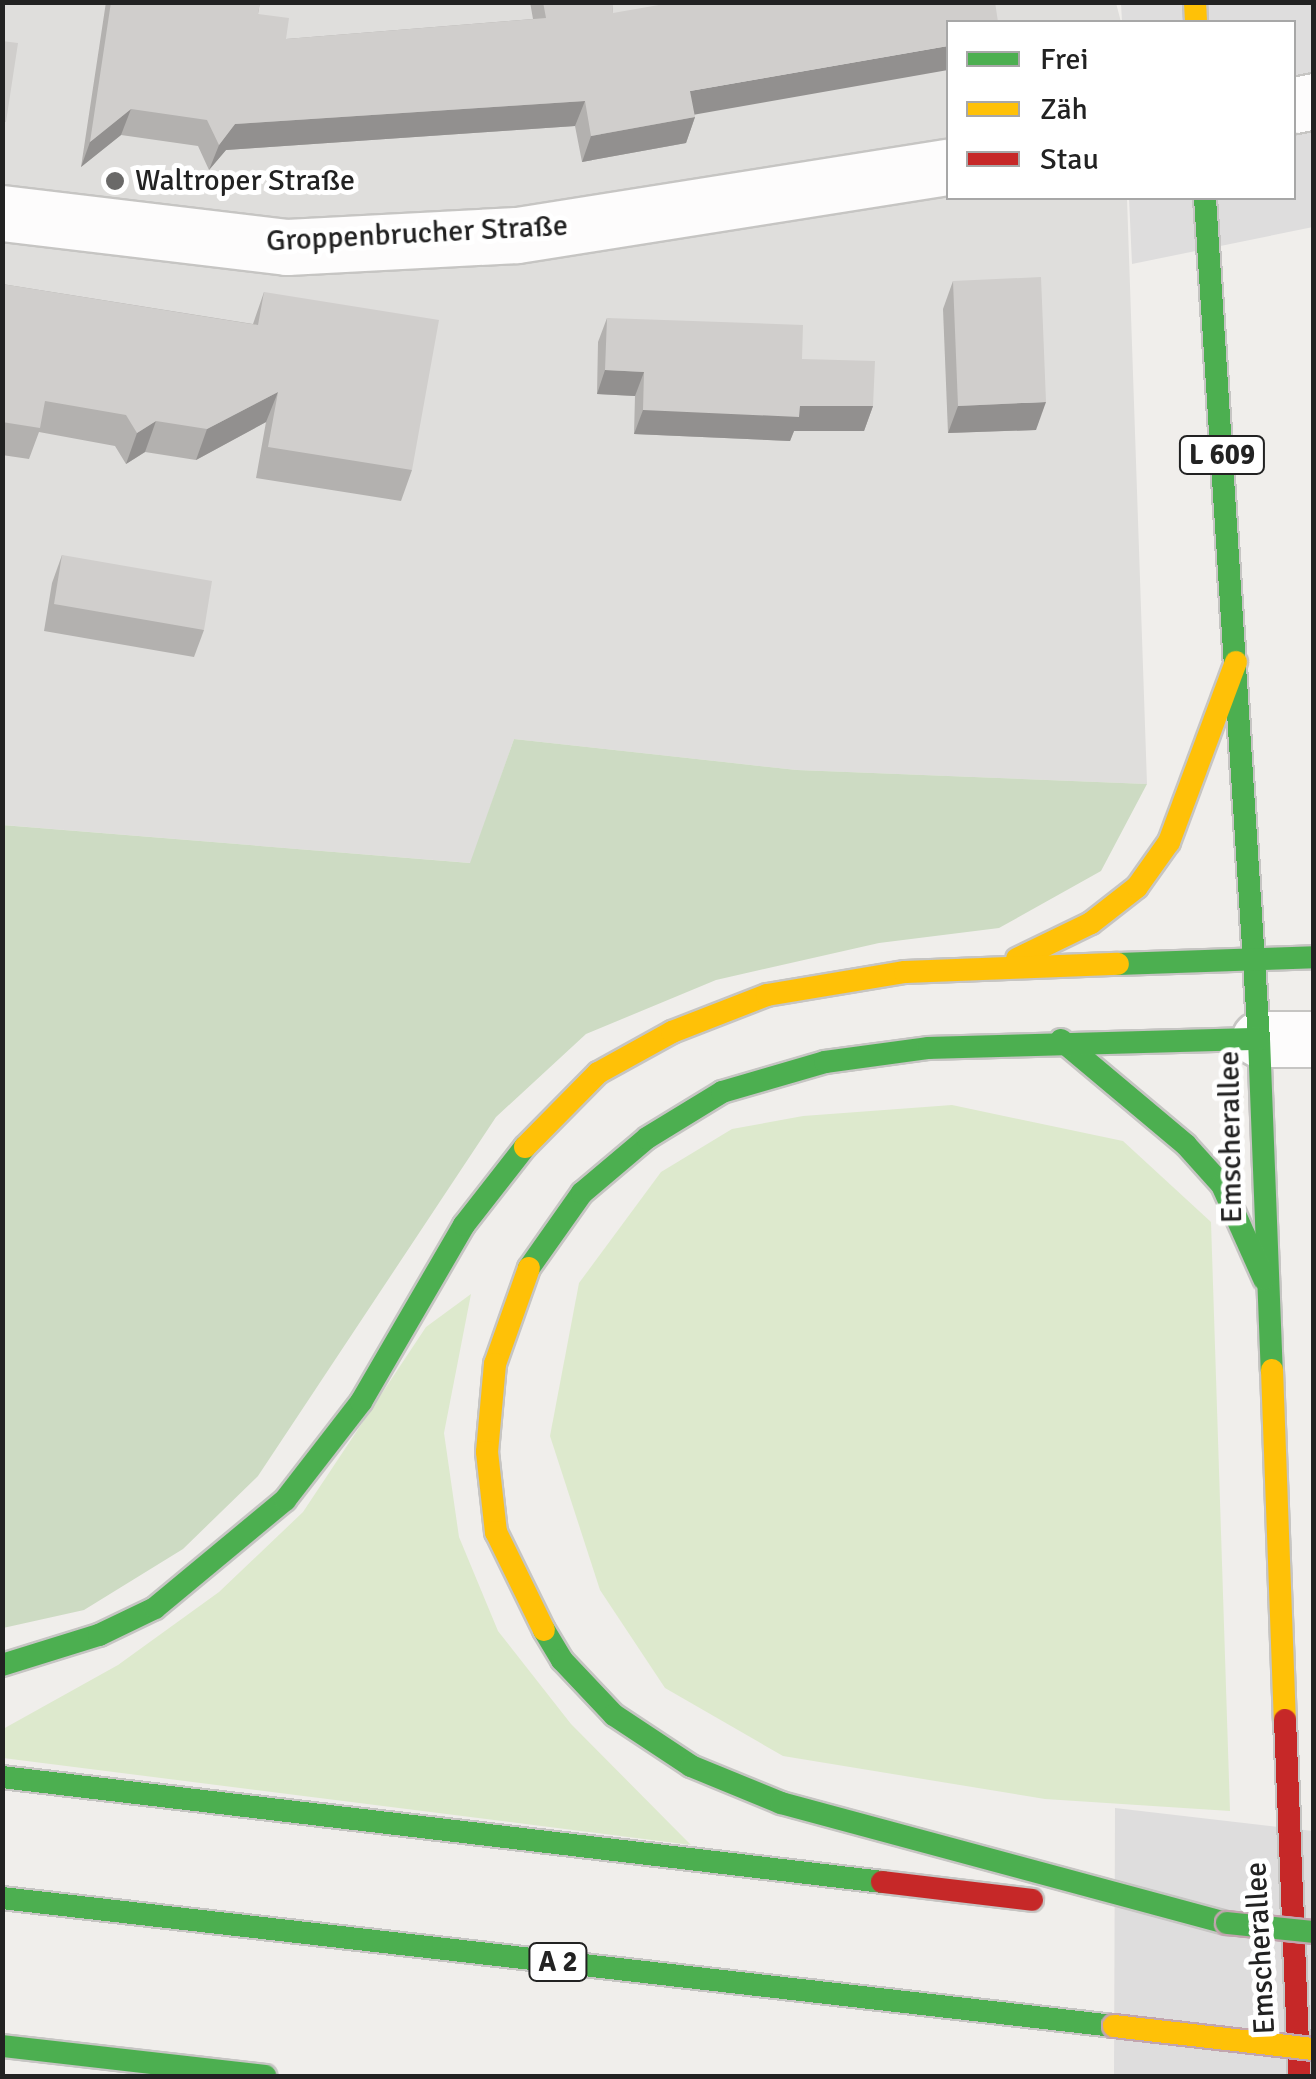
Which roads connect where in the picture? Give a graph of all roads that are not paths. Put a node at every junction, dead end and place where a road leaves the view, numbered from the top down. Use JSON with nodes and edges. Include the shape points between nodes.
{"nodes":[{"id":1,"x":946,"y":167,"type":"edge"},
{"id":2,"x":1204,"y":200,"type":"edge"},
{"id":3,"x":2,"y":213,"type":"edge"},
{"id":4,"x":1236,"y":662,"type":"junction"},
{"id":5,"x":1254,"y":957,"type":"junction"},
{"id":6,"x":1314,"y":957,"type":"edge"},
{"id":7,"x":996,"y":968,"type":"junction"},
{"id":8,"x":1259,"y":1038,"type":"junction"},
{"id":9,"x":1314,"y":1038,"type":"edge"},
{"id":10,"x":1061,"y":1040,"type":"junction"},
{"id":11,"x":1264,"y":1279,"type":"junction"},
{"id":12,"x":2,"y":1665,"type":"edge"},
{"id":13,"x":2,"y":1777,"type":"edge"},
{"id":14,"x":2,"y":1898,"type":"edge"},
{"id":15,"x":1114,"y":1901,"type":"junction"},
{"id":16,"x":1314,"y":1932,"type":"edge"},
{"id":17,"x":2,"y":2046,"type":"edge"},
{"id":18,"x":1314,"y":2049,"type":"edge"},
{"id":19,"x":266,"y":2076,"type":"edge"},
{"id":20,"x":1299,"y":2076,"type":"edge"}],
"edges":[{"from":1,"to":3,"type":"street","name":"Groppenbrucher Straße","via":[[516,234],[287,247]]},
{"from":2,"to":4,"type":"main road","name":"Emscherallee","number":"L 609"},
{"from":4,"to":5,"type":"main road","name":"Emscherallee","number":"L 609"},
{"from":4,"to":7,"type":"main road","via":[[1169,842],[1137,887],[1056,942]]},
{"from":5,"to":6,"type":"main road"},
{"from":5,"to":7,"type":"main road"},
{"from":5,"to":8,"type":"main road","name":"Emscherallee","number":"L 609"},
{"from":7,"to":12,"type":"main road","via":[[906,972],[767,995],[672,1032],[598,1073],[532,1138],[464,1225],[361,1402],[285,1500],[155,1608],[99,1635]]},
{"from":8,"to":9,"type":"street"},
{"from":8,"to":10,"type":"main road"},
{"from":8,"to":11,"type":"main road","name":"Emscherallee","number":"L 609"},
{"from":10,"to":11,"type":"main road","via":[[1186,1145],[1222,1185]]},
{"from":10,"to":15,"type":"main road","via":[[826,1062],[722,1092],[647,1138],[582,1193],[529,1267],[495,1364],[487,1452],[496,1532],[528,1604],[562,1660],[614,1715],[691,1766],[781,1803]]},
{"from":11,"to":20,"type":"main road","name":"Emscherallee","number":"L 609"},
{"from":13,"to":15,"type":"main road"},
{"from":14,"to":18,"type":"main road","number":"A 2","bridge":true},
{"from":15,"to":16,"type":"main road","bridge":true},
{"from":17,"to":19,"type":"main road"}]}
